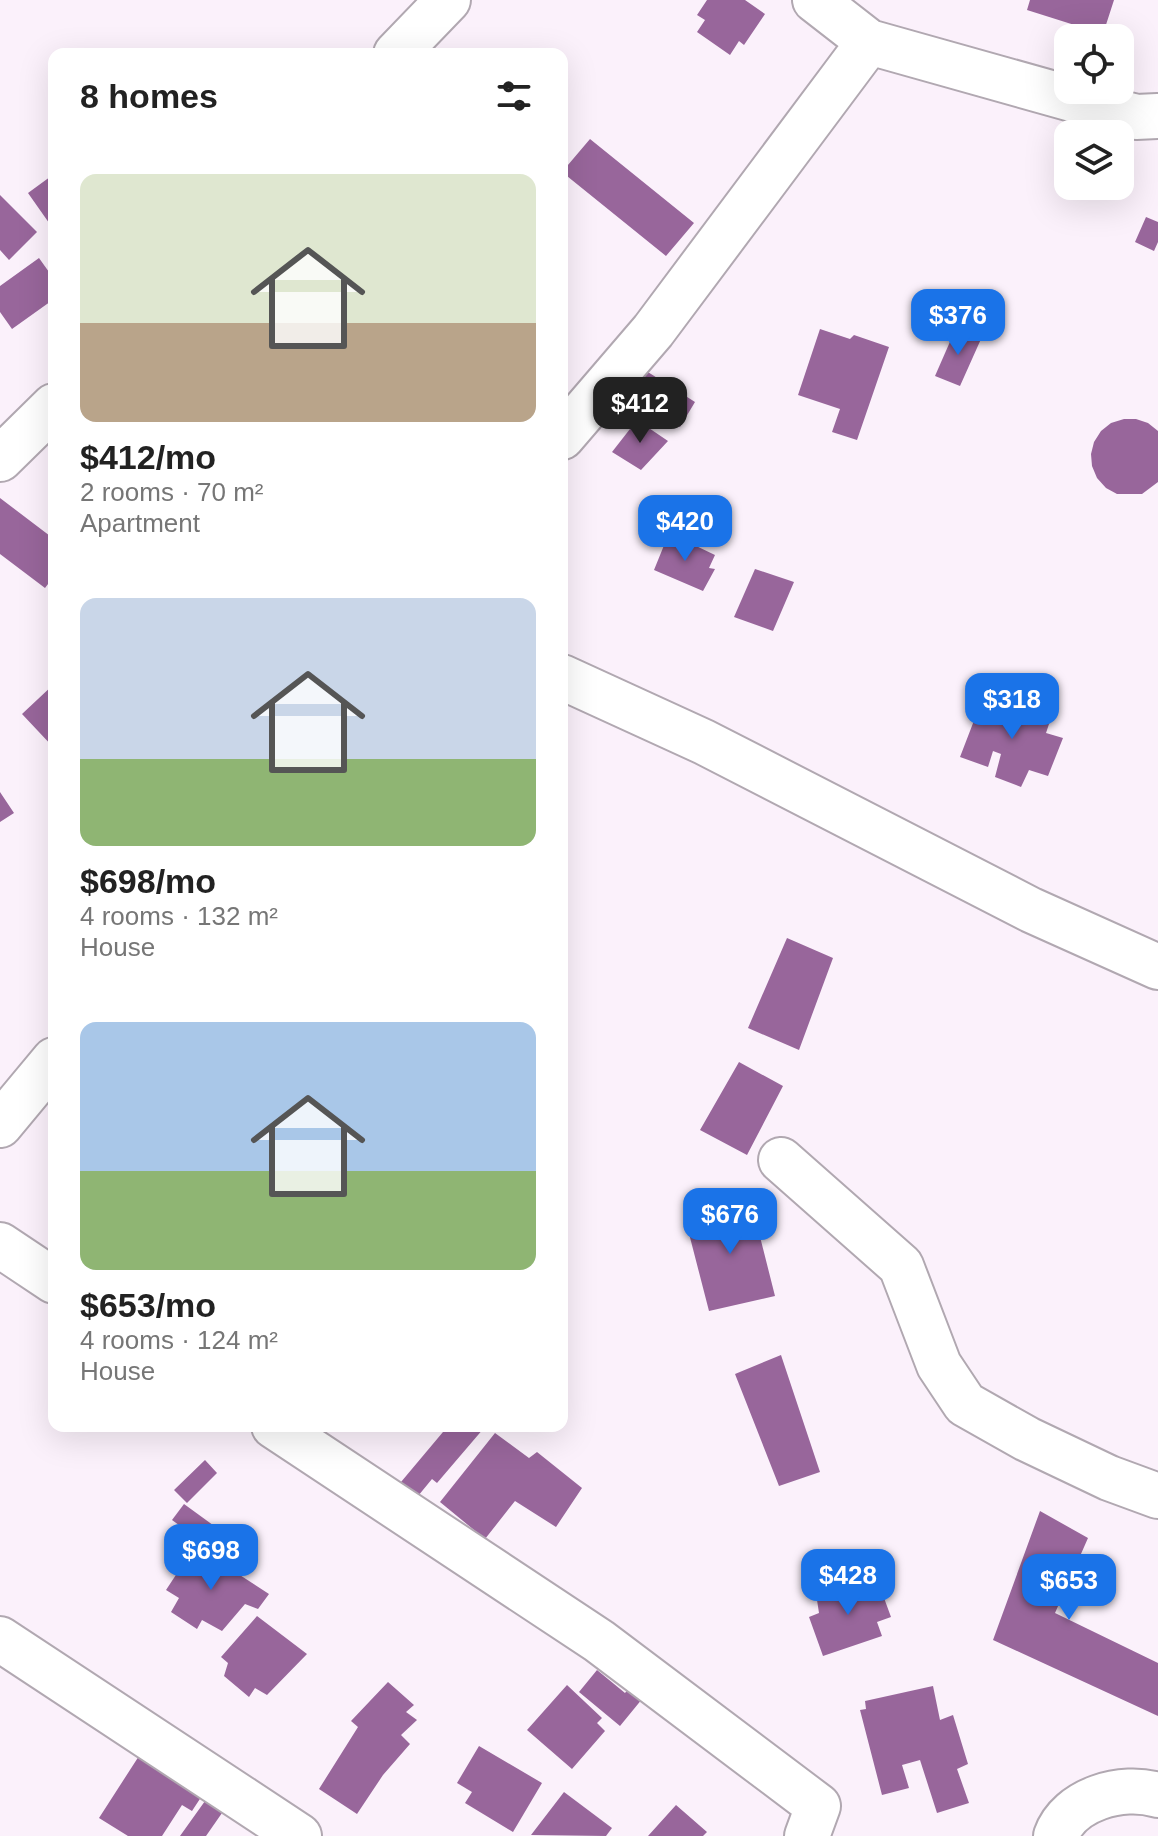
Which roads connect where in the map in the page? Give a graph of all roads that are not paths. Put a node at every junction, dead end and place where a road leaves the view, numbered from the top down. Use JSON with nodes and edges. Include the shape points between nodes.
{"nodes":[{"id":1,"x":448,"y":0,"type":"edge"},
{"id":2,"x":815,"y":0,"type":"edge"},
{"id":3,"x":869,"y":42,"type":"junction"},
{"id":4,"x":402,"y":48,"type":"edge"},
{"id":5,"x":1151,"y":127,"type":"edge"},
{"id":6,"x":48,"y":412,"type":"edge"},
{"id":7,"x":568,"y":430,"type":"edge"},
{"id":8,"x":0,"y":459,"type":"edge"},
{"id":9,"x":568,"y":680,"type":"edge"},
{"id":10,"x":1158,"y":967,"type":"edge"},
{"id":11,"x":48,"y":1067,"type":"edge"},
{"id":12,"x":0,"y":1125,"type":"edge"},
{"id":13,"x":781,"y":1160,"type":"dead end"},
{"id":14,"x":0,"y":1245,"type":"edge"},
{"id":15,"x":48,"y":1277,"type":"edge"},
{"id":16,"x":283,"y":1432,"type":"edge"},
{"id":17,"x":1158,"y":1496,"type":"edge"},
{"id":18,"x":0,"y":1639,"type":"edge"},
{"id":19,"x":1158,"y":1795,"type":"edge"},
{"id":20,"x":299,"y":1836,"type":"edge"},
{"id":21,"x":807,"y":1836,"type":"edge"},
{"id":22,"x":1056,"y":1836,"type":"edge"}],
"edges":[{"from":1,"to":4,"type":"street"},
{"from":2,"to":3,"type":"street"},
{"from":3,"to":5,"type":"street"},
{"from":3,"to":7,"type":"street","via":[[653,331]]},
{"from":6,"to":8,"type":"street"},
{"from":9,"to":10,"type":"street","via":[[704,742],[1031,910]]},
{"from":11,"to":12,"type":"street"},
{"from":13,"to":17,"type":"street","via":[[901,1266],[939,1365],[965,1404],[1082,1465]]},
{"from":14,"to":15,"type":"street"},
{"from":16,"to":21,"type":"street","via":[[599,1641],[818,1806]]},
{"from":18,"to":20,"type":"street"},
{"from":19,"to":22,"type":"street","via":[[1120,1793],[1089,1801],[1062,1820]]}]}
